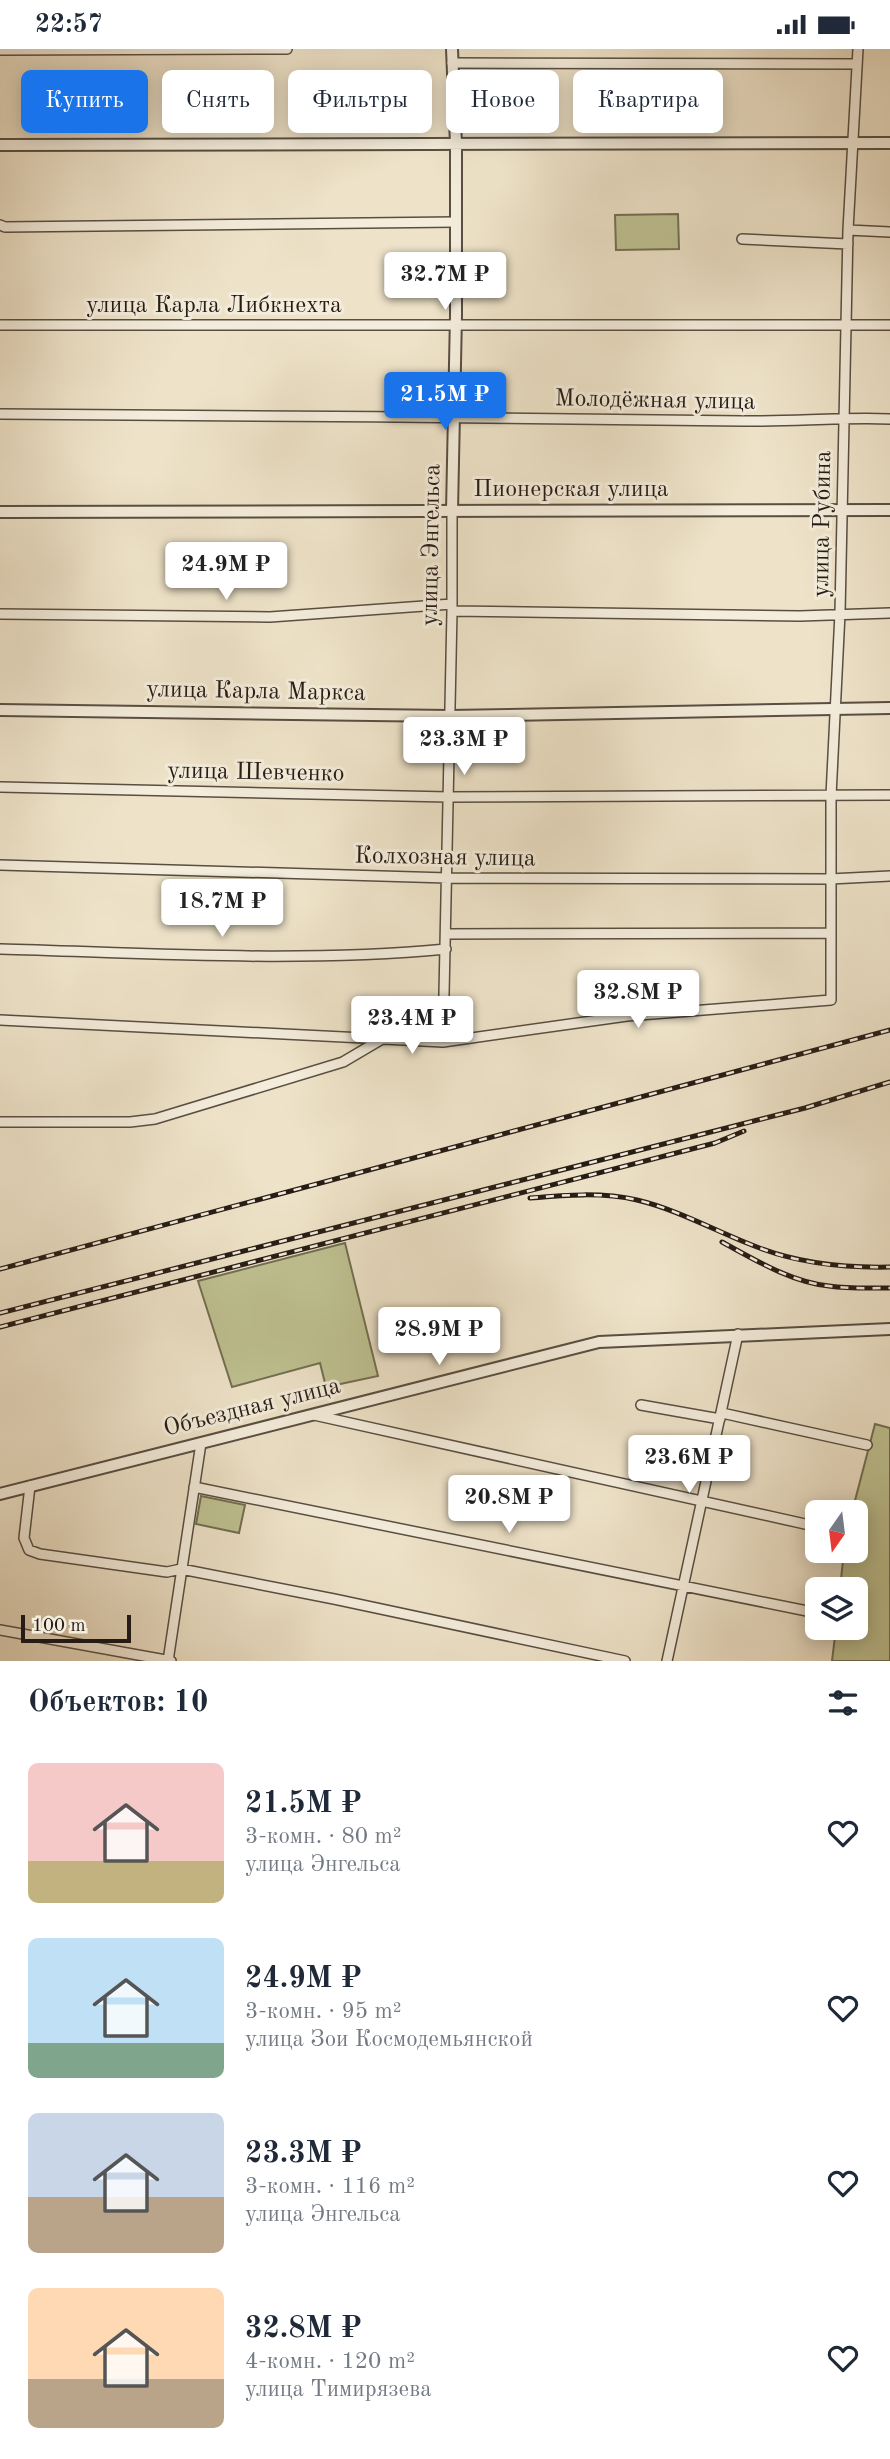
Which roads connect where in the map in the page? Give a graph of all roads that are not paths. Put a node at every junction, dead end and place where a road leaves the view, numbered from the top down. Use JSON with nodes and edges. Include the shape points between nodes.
{"nodes":[{"id":1,"x":287,"y":49,"type":"edge"},
{"id":2,"x":452,"y":49,"type":"edge"},
{"id":3,"x":858,"y":49,"type":"edge"},
{"id":4,"x":0,"y":50,"type":"edge"},
{"id":5,"x":452,"y":63,"type":"junction"},
{"id":6,"x":857,"y":64,"type":"junction"},
{"id":7,"x":852,"y":143,"type":"junction"},
{"id":8,"x":890,"y":143,"type":"edge"},
{"id":9,"x":456,"y":144,"type":"junction"},
{"id":10,"x":0,"y":145,"type":"edge"},
{"id":11,"x":456,"y":222,"type":"junction"},
{"id":12,"x":0,"y":225,"type":"edge"},
{"id":13,"x":848,"y":230,"type":"junction"},
{"id":14,"x":890,"y":232,"type":"edge"},
{"id":15,"x":742,"y":239,"type":"dead end"},
{"id":16,"x":848,"y":244,"type":"junction"},
{"id":17,"x":0,"y":325,"type":"edge"},
{"id":18,"x":848,"y":325,"type":"junction"},
{"id":19,"x":890,"y":325,"type":"edge"},
{"id":20,"x":456,"y":326,"type":"junction"},
{"id":21,"x":0,"y":414,"type":"edge"},
{"id":22,"x":455,"y":418,"type":"junction"},
{"id":23,"x":845,"y":418,"type":"junction"},
{"id":24,"x":890,"y":419,"type":"edge"},
{"id":25,"x":842,"y":510,"type":"junction"},
{"id":26,"x":890,"y":510,"type":"edge"},
{"id":27,"x":452,"y":511,"type":"junction"},
{"id":28,"x":0,"y":512,"type":"edge"},
{"id":29,"x":452,"y":607,"type":"junction"},
{"id":30,"x":840,"y":613,"type":"junction"},
{"id":31,"x":890,"y":613,"type":"edge"},
{"id":32,"x":0,"y":614,"type":"edge"},
{"id":33,"x":890,"y":708,"type":"edge"},
{"id":34,"x":837,"y":709,"type":"junction"},
{"id":35,"x":0,"y":710,"type":"edge"},
{"id":36,"x":450,"y":716,"type":"junction"},
{"id":37,"x":0,"y":787,"type":"edge"},
{"id":38,"x":890,"y":795,"type":"edge"},
{"id":39,"x":831,"y":796,"type":"junction"},
{"id":40,"x":448,"y":797,"type":"junction"},
{"id":41,"x":0,"y":865,"type":"edge"},
{"id":42,"x":890,"y":876,"type":"edge"},
{"id":43,"x":448,"y":878,"type":"junction"},
{"id":44,"x":830,"y":879,"type":"junction"},
{"id":45,"x":830,"y":933,"type":"junction"},
{"id":46,"x":446,"y":934,"type":"junction"},
{"id":47,"x":0,"y":949,"type":"edge"},
{"id":48,"x":446,"y":949,"type":"junction"},
{"id":49,"x":0,"y":1020,"type":"edge"},
{"id":50,"x":383,"y":1039,"type":"junction"},
{"id":51,"x":443,"y":1042,"type":"junction"},
{"id":52,"x":0,"y":1122,"type":"edge"},
{"id":53,"x":890,"y":1329,"type":"edge"},
{"id":54,"x":738,"y":1334,"type":"junction"},
{"id":55,"x":641,"y":1405,"type":"dead end"},
{"id":56,"x":310,"y":1414,"type":"junction"},
{"id":57,"x":721,"y":1416,"type":"junction"},
{"id":58,"x":201,"y":1443,"type":"junction"},
{"id":59,"x":867,"y":1445,"type":"dead end"},
{"id":60,"x":30,"y":1486,"type":"junction"},
{"id":61,"x":194,"y":1487,"type":"junction"},
{"id":62,"x":0,"y":1494,"type":"edge"},
{"id":63,"x":703,"y":1503,"type":"junction"},
{"id":64,"x":805,"y":1524,"type":"edge"},
{"id":65,"x":181,"y":1569,"type":"junction"},
{"id":66,"x":684,"y":1585,"type":"junction"},
{"id":67,"x":805,"y":1610,"type":"edge"},
{"id":68,"x":0,"y":1630,"type":"edge"},
{"id":69,"x":170,"y":1661,"type":"edge"},
{"id":70,"x":625,"y":1661,"type":"edge"},
{"id":71,"x":667,"y":1661,"type":"edge"}],
"edges":[{"from":1,"to":4,"type":"street"},
{"from":2,"to":5,"type":"street","name":"улица Энгельса"},
{"from":3,"to":6,"type":"street","name":"улица Рубина"},
{"from":5,"to":6,"type":"street"},
{"from":5,"to":9,"type":"street","name":"улица Энгельса"},
{"from":6,"to":7,"type":"street","name":"улица Рубина"},
{"from":7,"to":8,"type":"street"},
{"from":7,"to":9,"type":"street"},
{"from":7,"to":13,"type":"street","name":"улица Рубина"},
{"from":9,"to":10,"type":"street"},
{"from":9,"to":11,"type":"street","name":"улица Энгельса"},
{"from":11,"to":12,"type":"street"},
{"from":11,"to":20,"type":"street","name":"улица Энгельса"},
{"from":13,"to":14,"type":"street"},
{"from":13,"to":16,"type":"street","name":"улица Рубина"},
{"from":15,"to":16,"type":"street"},
{"from":16,"to":18,"type":"street","name":"улица Рубина"},
{"from":17,"to":20,"type":"street","name":"улица Карла Либкнехта"},
{"from":18,"to":19,"type":"street","name":"улица Карла Либкнехта"},
{"from":18,"to":20,"type":"street","name":"улица Карла Либкнехта"},
{"from":18,"to":23,"type":"street","name":"улица Рубина"},
{"from":20,"to":22,"type":"street","name":"улица Энгельса"},
{"from":21,"to":22,"type":"street","name":"Молодёжная улица"},
{"from":22,"to":23,"type":"street","name":"Молодёжная улица","via":[[779,422]]},
{"from":22,"to":27,"type":"street","name":"улица Энгельса"},
{"from":23,"to":24,"type":"street","name":"Молодёжная улица"},
{"from":23,"to":25,"type":"street","name":"улица Рубина"},
{"from":25,"to":26,"type":"street","name":"Пионерская улица"},
{"from":25,"to":27,"type":"street","name":"Пионерская улица"},
{"from":25,"to":30,"type":"street","name":"улица Рубина"},
{"from":27,"to":28,"type":"street","name":"Пионерская улица"},
{"from":27,"to":29,"type":"street","name":"улица Энгельса"},
{"from":29,"to":30,"type":"street","via":[[800,616]]},
{"from":29,"to":32,"type":"street","via":[[270,617]]},
{"from":29,"to":36,"type":"street","name":"улица Энгельса"},
{"from":30,"to":31,"type":"street"},
{"from":30,"to":34,"type":"street","name":"улица Рубина"},
{"from":33,"to":34,"type":"street","name":"улица Карла Маркса"},
{"from":34,"to":36,"type":"street","name":"улица Карла Маркса"},
{"from":34,"to":39,"type":"street","name":"улица Рубина"},
{"from":35,"to":36,"type":"street","name":"улица Карла Маркса"},
{"from":36,"to":40,"type":"street","name":"улица Энгельса"},
{"from":37,"to":40,"type":"street","name":"улица Шевченко"},
{"from":38,"to":39,"type":"street","name":"улица Шевченко"},
{"from":39,"to":40,"type":"street","name":"улица Шевченко"},
{"from":39,"to":44,"type":"street","name":"улица Рубина"},
{"from":40,"to":43,"type":"street","name":"улица Энгельса"},
{"from":41,"to":43,"type":"street","name":"Колхозная улица"},
{"from":42,"to":44,"type":"street","name":"Колхозная улица"},
{"from":43,"to":44,"type":"street","name":"Колхозная улица"},
{"from":43,"to":46,"type":"street","name":"улица Энгельса"},
{"from":44,"to":45,"type":"street","name":"улица Рубина"},
{"from":45,"to":46,"type":"street"},
{"from":45,"to":51,"type":"street","name":"улица Рубина","via":[[831,1000],[626,1016]]},
{"from":46,"to":48,"type":"street","name":"улица Энгельса"},
{"from":47,"to":48,"type":"street","via":[[279,956]]},
{"from":48,"to":51,"type":"street","name":"улица Энгельса"},
{"from":49,"to":50,"type":"street"},
{"from":50,"to":51,"type":"street"},
{"from":50,"to":52,"type":"street","via":[[343,1062],[155,1119]]},
{"from":53,"to":54,"type":"street","name":"Объездная улица"},
{"from":54,"to":56,"type":"street","name":"Объездная улица","via":[[599,1342]]},
{"from":54,"to":57,"type":"street"},
{"from":55,"to":57,"type":"street"},
{"from":56,"to":58,"type":"street","name":"Объездная улица"},
{"from":56,"to":63,"type":"street"},
{"from":57,"to":59,"type":"street"},
{"from":57,"to":63,"type":"street"},
{"from":58,"to":60,"type":"street","name":"Объездная улица"},
{"from":58,"to":61,"type":"street"},
{"from":60,"to":62,"type":"street","name":"Объездная улица"},
{"from":60,"to":65,"type":"street","via":[[24,1538],[29,1550],[167,1572]]},
{"from":61,"to":65,"type":"street"},
{"from":61,"to":66,"type":"street"},
{"from":63,"to":64,"type":"street"},
{"from":63,"to":66,"type":"street"},
{"from":65,"to":69,"type":"street"},
{"from":65,"to":70,"type":"street"},
{"from":66,"to":67,"type":"street"},
{"from":66,"to":71,"type":"street"},
{"from":68,"to":69,"type":"street"}]}
